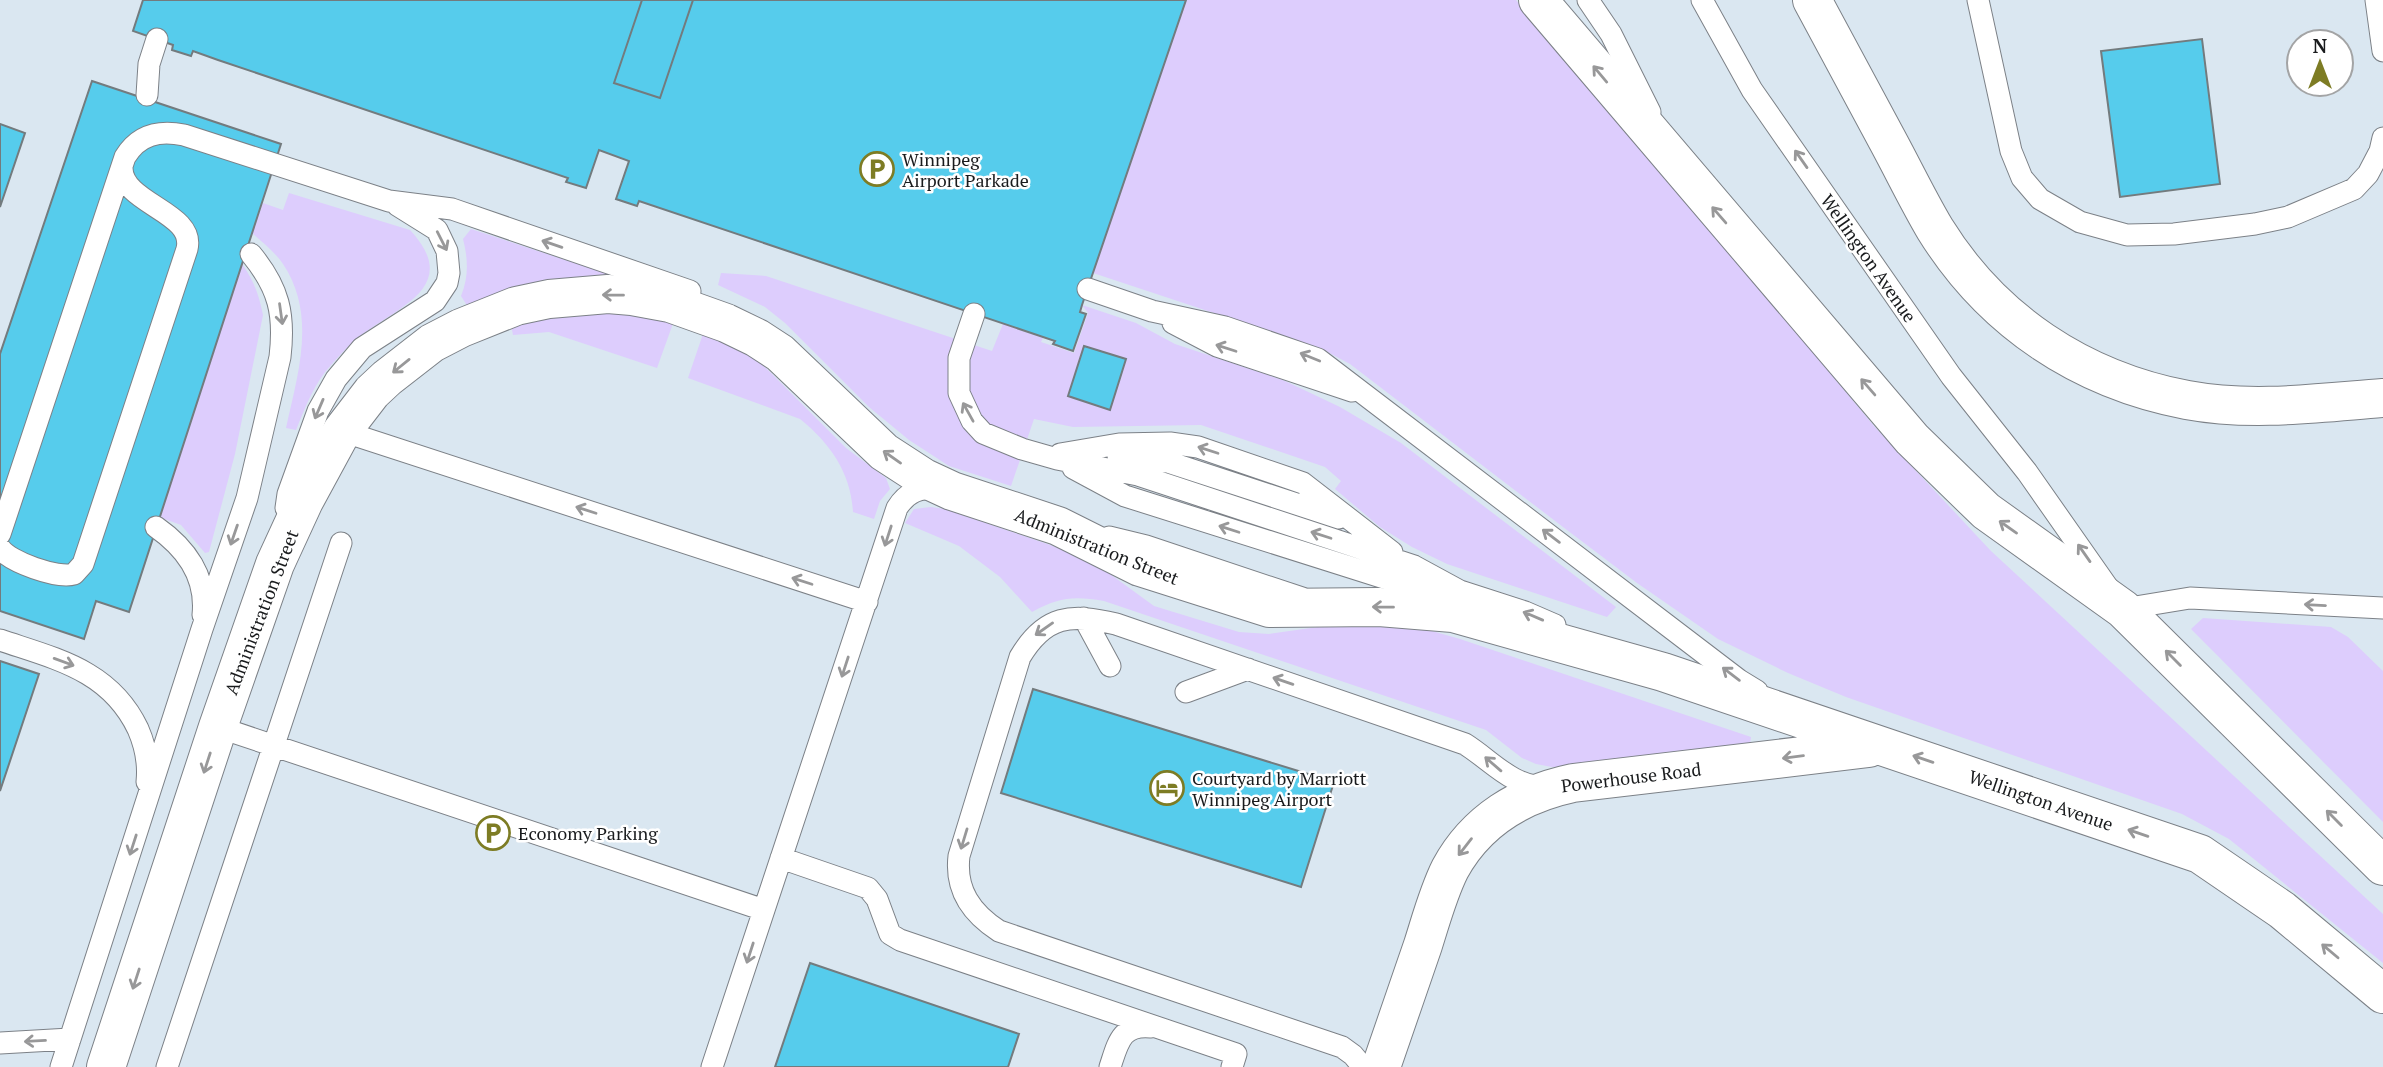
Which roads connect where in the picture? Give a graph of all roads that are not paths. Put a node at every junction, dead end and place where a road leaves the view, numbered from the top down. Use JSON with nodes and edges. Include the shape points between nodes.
{"nodes":[{"id":1,"x":1538,"y":0,"type":"edge"},
{"id":2,"x":1588,"y":0,"type":"edge"},
{"id":3,"x":1702,"y":0,"type":"edge"},
{"id":4,"x":1812,"y":0,"type":"edge"},
{"id":5,"x":1978,"y":0,"type":"edge"},
{"id":6,"x":2376,"y":0,"type":"edge"},
{"id":7,"x":157,"y":39,"type":"dead end"},
{"id":8,"x":2383,"y":51,"type":"edge"},
{"id":9,"x":147,"y":94,"type":"dead end"},
{"id":10,"x":2383,"y":138,"type":"edge"},
{"id":11,"x":1676,"y":164,"type":"junction"},
{"id":12,"x":122,"y":168,"type":"junction"},
{"id":13,"x":389,"y":201,"type":"junction"},
{"id":14,"x":251,"y":254,"type":"dead end"},
{"id":15,"x":1088,"y":289,"type":"dead end"},
{"id":16,"x":974,"y":314,"type":"dead end"},
{"id":17,"x":802,"y":373,"type":"junction"},
{"id":18,"x":2383,"y":398,"type":"edge"},
{"id":19,"x":342,"y":431,"type":"junction"},
{"id":20,"x":1062,"y":457,"type":"junction"},
{"id":21,"x":952,"y":491,"type":"junction"},
{"id":22,"x":1058,"y":526,"type":"junction"},
{"id":23,"x":156,"y":527,"type":"dead end"},
{"id":24,"x":0,"y":534,"type":"edge"},
{"id":25,"x":341,"y":543,"type":"dead end"},
{"id":26,"x":0,"y":548,"type":"edge"},
{"id":27,"x":275,"y":564,"type":"junction"},
{"id":28,"x":1414,"y":566,"type":"junction"},
{"id":29,"x":1460,"y":591,"type":"junction"},
{"id":30,"x":867,"y":603,"type":"junction"},
{"id":31,"x":1344,"y":607,"type":"junction"},
{"id":32,"x":2383,"y":608,"type":"edge"},
{"id":33,"x":2123,"y":609,"type":"junction"},
{"id":34,"x":1084,"y":618,"type":"junction"},
{"id":35,"x":202,"y":629,"type":"junction"},
{"id":36,"x":0,"y":639,"type":"edge"},
{"id":37,"x":1110,"y":666,"type":"dead end"},
{"id":38,"x":1248,"y":669,"type":"junction"},
{"id":39,"x":1663,"y":673,"type":"junction"},
{"id":40,"x":1186,"y":692,"type":"dead end"},
{"id":41,"x":218,"y":727,"type":"junction"},
{"id":42,"x":1834,"y":731,"type":"junction"},
{"id":43,"x":273,"y":746,"type":"junction"},
{"id":44,"x":1885,"y":746,"type":"junction"},
{"id":45,"x":1555,"y":787,"type":"junction"},
{"id":46,"x":145,"y":808,"type":"junction"},
{"id":47,"x":782,"y":858,"type":"junction"},
{"id":48,"x":2383,"y":866,"type":"edge"},
{"id":49,"x":764,"y":910,"type":"junction"},
{"id":50,"x":2383,"y":994,"type":"edge"},
{"id":51,"x":1164,"y":1029,"type":"junction"},
{"id":52,"x":70,"y":1039,"type":"junction"},
{"id":53,"x":0,"y":1043,"type":"edge"},
{"id":54,"x":61,"y":1067,"type":"edge"},
{"id":55,"x":106,"y":1067,"type":"edge"},
{"id":56,"x":167,"y":1067,"type":"edge"},
{"id":57,"x":712,"y":1067,"type":"edge"},
{"id":58,"x":1110,"y":1067,"type":"edge"},
{"id":59,"x":1232,"y":1067,"type":"edge"},
{"id":60,"x":1363,"y":1067,"type":"edge"},
{"id":61,"x":1381,"y":1067,"type":"edge"}],
"edges":[{"from":11,"to":1,"type":"street","name":"Wellington Avenue","one_way":true},
{"from":2,"to":11,"type":"lane","name":"Wellington Avenue","via":[[1611,34]]},
{"from":33,"to":3,"type":"lane","name":"Wellington Avenue","one_way":true,"via":[[2027,472],[1951,376],[1752,89]]},
{"from":4,"to":18,"type":"street","via":[[1936,230],[1965,271],[2020,327],[2100,375],[2189,401],[2288,406]]},
{"from":5,"to":10,"type":"lane","via":[[2011,151],[2022,178],[2040,200],[2080,222],[2139,235],[2255,225],[2288,217],[2354,190],[2368,174]]},
{"from":6,"to":8,"type":"lane"},
{"from":7,"to":9,"type":"lane"},
{"from":33,"to":11,"type":"street","name":"Wellington Avenue","one_way":true,"via":[[1986,511],[1921,448]]},
{"from":12,"to":13,"type":"lane","via":[[138,141],[163,132]]},
{"from":12,"to":24,"type":"lane"},
{"from":12,"to":26,"type":"lane","via":[[127,185],[185,230],[187,249],[83,564],[75,574],[62,576],[9,558]]},
{"from":17,"to":13,"type":"lane","one_way":true,"via":[[771,335],[726,304],[452,209]]},
{"from":13,"to":27,"type":"lane","one_way":true,"via":[[437,230],[447,251],[447,283],[435,301],[362,348],[327,393],[288,494]]},
{"from":14,"to":35,"type":"lane","one_way":true,"via":[[279,303],[280,357],[247,498]]},
{"from":42,"to":15,"type":"lane","one_way":true,"via":[[1739,680],[1327,365],[1225,327],[1148,310]]},
{"from":20,"to":16,"type":"lane","one_way":true,"via":[[1026,450],[983,433],[972,421],[959,393],[959,358]]},
{"from":17,"to":19,"type":"street","name":"Administration Street","one_way":true,"via":[[757,338],[670,303],[608,295],[549,299],[488,316],[432,343],[387,377]]},
{"from":21,"to":17,"type":"street","name":"Administration Street","one_way":true,"via":[[884,452]]},
{"from":19,"to":27,"type":"street","name":"Administration Street"},
{"from":30,"to":19,"type":"lane","one_way":true},
{"from":28,"to":20,"type":"lane","one_way":true,"via":[[1138,475]]},
{"from":28,"to":20,"type":"lane","one_way":true,"via":[[1303,483],[1198,447],[1119,444]]},
{"from":29,"to":20,"type":"lane","one_way":true,"via":[[1397,582],[1137,499],[1110,489]]},
{"from":21,"to":22,"type":"street","name":"Administration Street"},
{"from":21,"to":30,"type":"lane","one_way":true,"via":[[928,488],[903,499]]},
{"from":22,"to":31,"type":"lane","via":[[1146,546],[1318,603]]},
{"from":22,"to":31,"type":"street","name":"Administration Street","via":[[1140,567],[1260,606]]},
{"from":23,"to":35,"type":"lane","via":[[181,547],[198,574]]},
{"from":25,"to":43,"type":"lane"},
{"from":27,"to":41,"type":"street","name":"Administration Street"},
{"from":28,"to":29,"type":"lane"},
{"from":39,"to":29,"type":"lane","one_way":true,"via":[[1525,612]]},
{"from":30,"to":47,"type":"lane","one_way":true},
{"from":39,"to":31,"type":"street","name":"Administration Street","one_way":true,"via":[[1453,613]]},
{"from":32,"to":33,"type":"lane","one_way":true,"via":[[2190,598]]},
{"from":48,"to":33,"type":"street","name":"Wellington Avenue","one_way":true},
{"from":34,"to":37,"type":"lane"},
{"from":34,"to":38,"type":"lane","via":[[1116,624]]},
{"from":34,"to":60,"type":"lane","one_way":true,"via":[[1049,624],[1031,639],[1020,657],[959,856],[957,870],[965,897],[984,922],[999,931],[1342,1047]]},
{"from":35,"to":46,"type":"lane"},
{"from":36,"to":46,"type":"lane","one_way":true,"via":[[72,664],[117,696],[143,741],[148,774]]},
{"from":38,"to":40,"type":"lane"},
{"from":45,"to":38,"type":"lane","one_way":true,"via":[[1521,783],[1465,744]]},
{"from":39,"to":42,"type":"street","name":"Wellington Avenue"},
{"from":41,"to":43,"type":"lane"},
{"from":41,"to":55,"type":"street","name":"Administration Street","one_way":true},
{"from":42,"to":44,"type":"street","name":"Wellington Avenue"},
{"from":43,"to":49,"type":"lane"},
{"from":43,"to":56,"type":"lane"},
{"from":44,"to":45,"type":"street","name":"Powerhouse Road","one_way":true},
{"from":50,"to":44,"type":"street","name":"Wellington Avenue","one_way":true,"via":[[2282,911],[2200,854]]},
{"from":45,"to":61,"type":"street","name":"Powerhouse Road","one_way":true,"via":[[1497,814],[1459,855],[1441,892]]},
{"from":46,"to":52,"type":"lane","one_way":true},
{"from":47,"to":49,"type":"lane"},
{"from":47,"to":51,"type":"lane","via":[[868,888],[890,934],[900,940]]},
{"from":49,"to":57,"type":"lane","one_way":true},
{"from":51,"to":58,"type":"lane","via":[[1129,1030]]},
{"from":51,"to":59,"type":"lane","via":[[1236,1054]]},
{"from":52,"to":53,"type":"lane","one_way":true},
{"from":52,"to":54,"type":"lane"}]}
